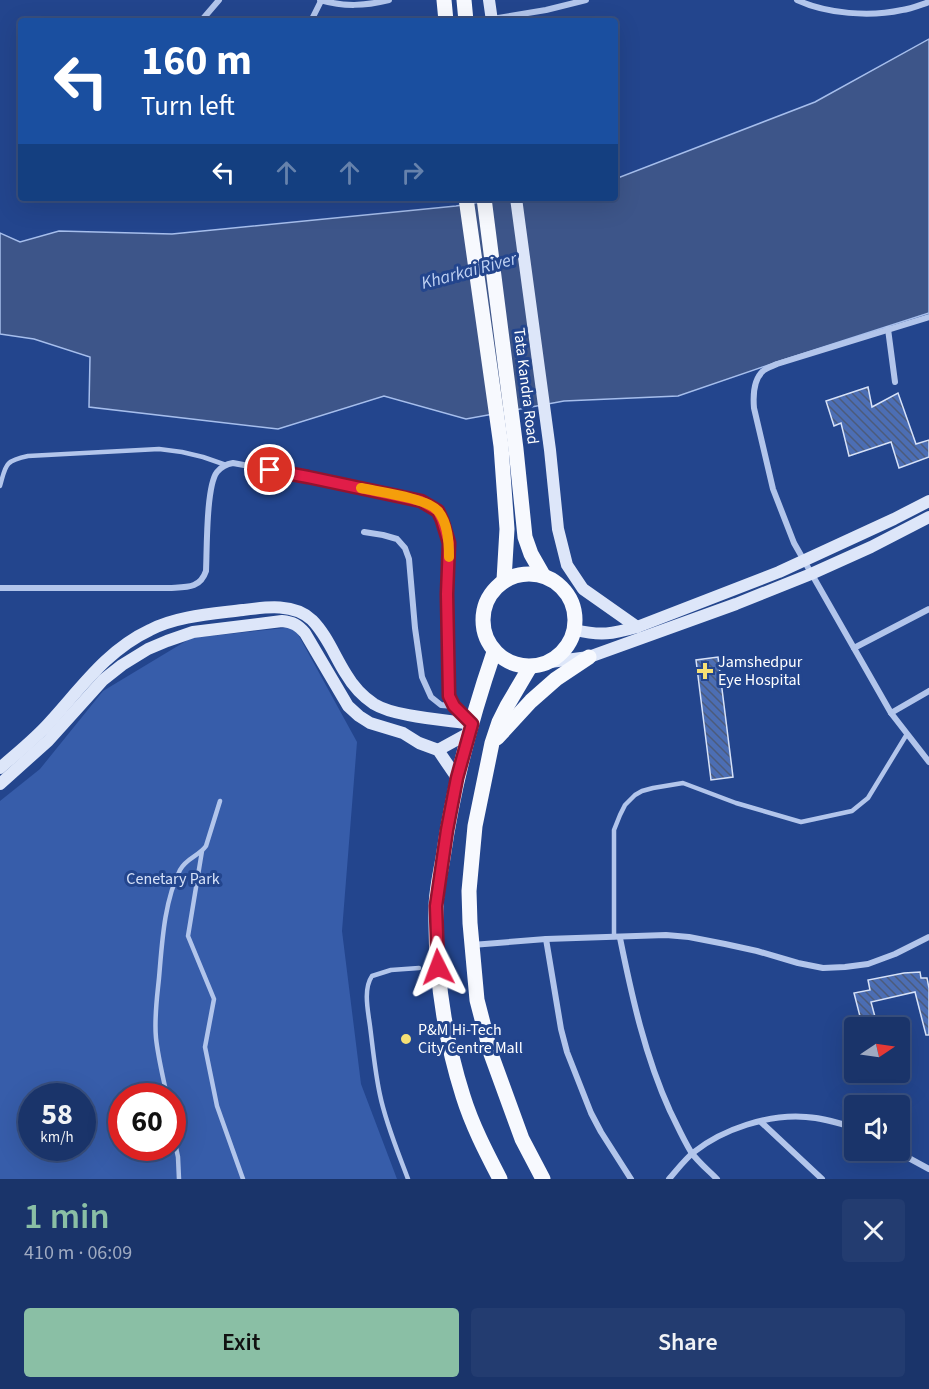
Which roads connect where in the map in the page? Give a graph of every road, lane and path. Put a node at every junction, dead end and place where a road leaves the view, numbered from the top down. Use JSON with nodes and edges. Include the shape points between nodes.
{"nodes":[{"id":1,"x":219,"y":0,"type":"edge"},
{"id":2,"x":320,"y":0,"type":"edge"},
{"id":3,"x":389,"y":0,"type":"edge"},
{"id":4,"x":444,"y":0,"type":"edge"},
{"id":5,"x":464,"y":0,"type":"edge"},
{"id":6,"x":489,"y":0,"type":"edge"},
{"id":7,"x":586,"y":0,"type":"edge"},
{"id":8,"x":797,"y":0,"type":"edge"},
{"id":9,"x":929,"y":2,"type":"edge"},
{"id":10,"x":204,"y":18,"type":"edge"},
{"id":11,"x":312,"y":18,"type":"edge"},
{"id":12,"x":446,"y":18,"type":"edge"},
{"id":13,"x":466,"y":18,"type":"edge"},
{"id":14,"x":491,"y":18,"type":"edge"},
{"id":15,"x":502,"y":18,"type":"edge"},
{"id":16,"x":467,"y":201,"type":"edge"},
{"id":17,"x":484,"y":201,"type":"edge"},
{"id":18,"x":516,"y":201,"type":"edge"},
{"id":19,"x":929,"y":317,"type":"edge"},
{"id":20,"x":888,"y":329,"type":"junction"},
{"id":21,"x":895,"y":382,"type":"dead end"},
{"id":22,"x":508,"y":448,"type":"junction"},
{"id":23,"x":226,"y":465,"type":"junction"},
{"id":24,"x":0,"y":486,"type":"edge"},
{"id":25,"x":929,"y":501,"type":"edge"},
{"id":26,"x":929,"y":517,"type":"edge"},
{"id":27,"x":364,"y":532,"type":"dead end"},
{"id":28,"x":805,"y":560,"type":"junction"},
{"id":29,"x":811,"y":574,"type":"junction"},
{"id":30,"x":543,"y":575,"type":"junction"},
{"id":31,"x":504,"y":580,"type":"junction"},
{"id":32,"x":0,"y":588,"type":"edge"},
{"id":33,"x":929,"y":609,"type":"edge"},
{"id":34,"x":637,"y":627,"type":"junction"},
{"id":35,"x":575,"y":630,"type":"junction"},
{"id":36,"x":854,"y":648,"type":"junction"},
{"id":37,"x":494,"y":652,"type":"junction"},
{"id":38,"x":589,"y":657,"type":"junction"},
{"id":39,"x":550,"y":662,"type":"junction"},
{"id":40,"x":530,"y":667,"type":"junction"},
{"id":41,"x":929,"y":691,"type":"edge"},
{"id":42,"x":454,"y":706,"type":"junction"},
{"id":43,"x":385,"y":709,"type":"junction"},
{"id":44,"x":891,"y":713,"type":"junction"},
{"id":45,"x":380,"y":726,"type":"junction"},
{"id":46,"x":470,"y":728,"type":"junction"},
{"id":47,"x":907,"y":734,"type":"junction"},
{"id":48,"x":494,"y":740,"type":"junction"},
{"id":49,"x":438,"y":750,"type":"junction"},
{"id":50,"x":929,"y":762,"type":"edge"},
{"id":51,"x":0,"y":768,"type":"edge"},
{"id":52,"x":457,"y":778,"type":"junction"},
{"id":53,"x":0,"y":784,"type":"edge"},
{"id":54,"x":220,"y":801,"type":"dead end"},
{"id":55,"x":202,"y":851,"type":"junction"},
{"id":56,"x":929,"y":937,"type":"edge"},
{"id":57,"x":617,"y":938,"type":"junction"},
{"id":58,"x":546,"y":939,"type":"junction"},
{"id":59,"x":472,"y":945,"type":"junction"},
{"id":60,"x":419,"y":968,"type":"dead end"},
{"id":61,"x":164,"y":1083,"type":"edge"},
{"id":62,"x":761,"y":1122,"type":"junction"},
{"id":63,"x":844,"y":1125,"type":"edge"},
{"id":64,"x":692,"y":1153,"type":"junction"},
{"id":65,"x":910,"y":1159,"type":"edge"},
{"id":66,"x":178,"y":1161,"type":"edge"},
{"id":67,"x":929,"y":1169,"type":"edge"},
{"id":68,"x":179,"y":1179,"type":"edge"},
{"id":69,"x":243,"y":1179,"type":"edge"},
{"id":70,"x":408,"y":1179,"type":"edge"},
{"id":71,"x":500,"y":1179,"type":"edge"},
{"id":72,"x":543,"y":1179,"type":"edge"},
{"id":73,"x":631,"y":1179,"type":"edge"},
{"id":74,"x":669,"y":1179,"type":"edge"},
{"id":75,"x":717,"y":1179,"type":"edge"},
{"id":76,"x":822,"y":1179,"type":"edge"}],
"edges":[{"from":1,"to":10,"type":"street"},
{"from":2,"to":3,"type":"street","via":[[359,6]]},
{"from":2,"to":11,"type":"street"},
{"from":4,"to":12,"type":"main road"},
{"from":5,"to":13,"type":"main road"},
{"from":6,"to":14,"type":"street"},
{"from":7,"to":15,"type":"street"},
{"from":8,"to":9,"type":"street","via":[[838,12],[873,14]]},
{"from":16,"to":22,"type":"main road"},
{"from":17,"to":22,"type":"main road","name":"Tata Kandra Road"},
{"from":18,"to":34,"type":"street","via":[[558,529],[567,566],[583,589]]},
{"from":19,"to":20,"type":"street"},
{"from":20,"to":21,"type":"street"},
{"from":20,"to":28,"type":"street","via":[[777,364],[763,371],[755,383],[753,408],[773,489],[794,543]]},
{"from":22,"to":30,"type":"main road","name":"Tata Kandra Road","via":[[525,537]]},
{"from":22,"to":31,"type":"main road"},
{"from":23,"to":24,"type":"lane","via":[[159,449],[28,456],[9,463],[3,470]]},
{"from":23,"to":32,"type":"street","via":[[213,479],[206,571],[196,585]]},
{"from":23,"to":42,"type":"street","via":[[233,463],[421,501],[438,511],[449,543],[449,696]]},
{"from":25,"to":28,"type":"street"},
{"from":26,"to":29,"type":"street"},
{"from":27,"to":42,"type":"street","via":[[397,539],[405,548],[422,677],[430,697],[441,705]]},
{"from":28,"to":29,"type":"street"},
{"from":28,"to":34,"type":"street"},
{"from":29,"to":36,"type":"street"},
{"from":29,"to":38,"type":"street"},
{"from":30,"to":31,"type":"main road","via":[[523,573]]},
{"from":30,"to":35,"type":"main road","via":[[559,584],[571,598]]},
{"from":31,"to":37,"type":"main road","via":[[490,594],[483,614],[484,634]]},
{"from":33,"to":36,"type":"street"},
{"from":34,"to":35,"type":"street","via":[[601,635]]},
{"from":35,"to":39,"type":"main road","via":[[566,649]]},
{"from":36,"to":44,"type":"street"},
{"from":37,"to":40,"type":"main road","via":[[511,663]]},
{"from":37,"to":46,"type":"main road"},
{"from":38,"to":39,"type":"street"},
{"from":38,"to":48,"type":"main road","via":[[531,701]]},
{"from":39,"to":40,"type":"main road"},
{"from":40,"to":48,"type":"main road","via":[[507,706]]},
{"from":41,"to":44,"type":"street"},
{"from":42,"to":46,"type":"street"},
{"from":43,"to":45,"type":"street"},
{"from":43,"to":46,"type":"street"},
{"from":43,"to":51,"type":"street","via":[[356,689],[321,630],[302,613],[268,607],[208,615],[151,629],[110,656],[37,735]]},
{"from":44,"to":47,"type":"street"},
{"from":45,"to":49,"type":"street"},
{"from":45,"to":53,"type":"street","via":[[358,716],[348,706],[305,633],[293,622],[192,632],[148,650],[103,680],[48,741]]},
{"from":46,"to":48,"type":"main road"},
{"from":46,"to":49,"type":"street"},
{"from":46,"to":52,"type":"main road"},
{"from":47,"to":50,"type":"street"},
{"from":47,"to":57,"type":"lane","via":[[868,798],[852,811],[801,822],[683,783],[634,795],[614,830]]},
{"from":48,"to":59,"type":"main road","via":[[476,826],[470,891]]},
{"from":49,"to":52,"type":"street"},
{"from":52,"to":71,"type":"main road","via":[[436,906],[440,992],[463,1098]]},
{"from":54,"to":55,"type":"lane"},
{"from":55,"to":61,"type":"lane","via":[[185,862],[180,871],[164,931],[155,1023]]},
{"from":55,"to":69,"type":"lane","via":[[188,936],[214,999],[205,1047],[217,1106]]},
{"from":56,"to":57,"type":"street","via":[[867,964],[823,968],[689,937]]},
{"from":57,"to":58,"type":"street"},
{"from":57,"to":64,"type":"street","via":[[652,1065]]},
{"from":58,"to":59,"type":"street"},
{"from":58,"to":73,"type":"street","via":[[567,1052],[591,1113]]},
{"from":59,"to":72,"type":"main road","via":[[477,1000],[491,1054],[522,1139]]},
{"from":60,"to":70,"type":"lane","via":[[372,976],[367,989],[380,1096]]},
{"from":62,"to":63,"type":"street","via":[[804,1117]]},
{"from":62,"to":64,"type":"street","via":[[714,1137]]},
{"from":62,"to":76,"type":"street"},
{"from":64,"to":74,"type":"street"},
{"from":64,"to":75,"type":"street"},
{"from":65,"to":67,"type":"street"},
{"from":66,"to":68,"type":"lane"}]}
